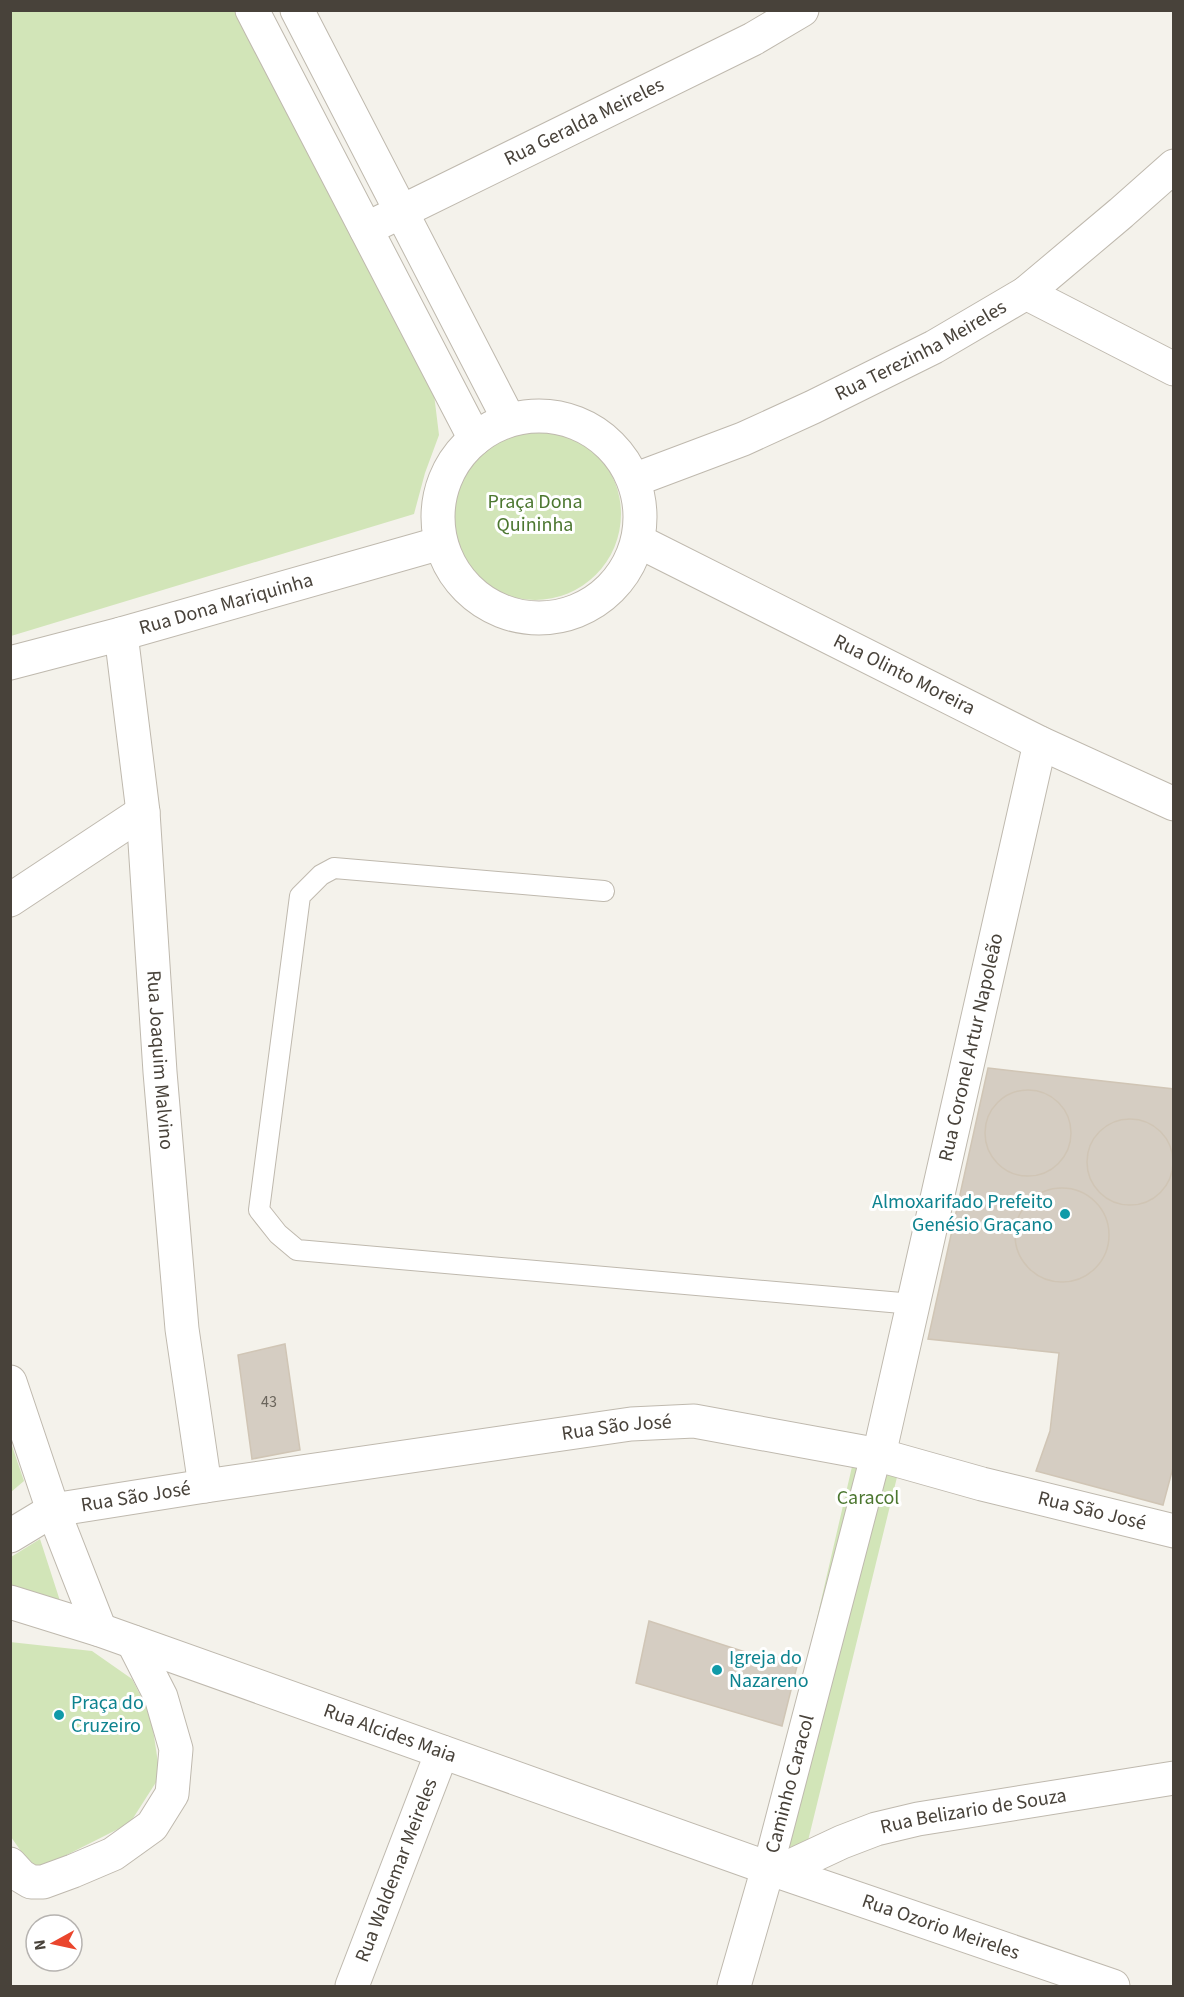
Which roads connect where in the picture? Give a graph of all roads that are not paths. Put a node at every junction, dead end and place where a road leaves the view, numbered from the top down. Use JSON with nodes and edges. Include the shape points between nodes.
{"nodes":[{"id":1,"x":252,"y":10,"type":"edge"},
{"id":2,"x":297,"y":10,"type":"edge"},
{"id":3,"x":802,"y":10,"type":"edge"},
{"id":4,"x":1173,"y":166,"type":"edge"},
{"id":5,"x":400,"y":210,"type":"junction"},
{"id":6,"x":366,"y":229,"type":"junction"},
{"id":7,"x":1026,"y":293,"type":"junction"},
{"id":8,"x":1173,"y":369,"type":"edge"},
{"id":9,"x":509,"y":420,"type":"junction"},
{"id":10,"x":475,"y":438,"type":"junction"},
{"id":11,"x":634,"y":480,"type":"junction"},
{"id":12,"x":638,"y":541,"type":"junction"},
{"id":13,"x":441,"y":543,"type":"junction"},
{"id":14,"x":121,"y":634,"type":"junction"},
{"id":15,"x":10,"y":663,"type":"edge"},
{"id":16,"x":1040,"y":743,"type":"junction"},
{"id":17,"x":1173,"y":804,"type":"edge"},
{"id":18,"x":143,"y":812,"type":"junction"},
{"id":19,"x":604,"y":891,"type":"dead end"},
{"id":20,"x":10,"y":900,"type":"edge"},
{"id":21,"x":913,"y":1304,"type":"junction"},
{"id":22,"x":10,"y":1382,"type":"edge"},
{"id":23,"x":877,"y":1455,"type":"junction"},
{"id":24,"x":205,"y":1486,"type":"junction"},
{"id":25,"x":53,"y":1510,"type":"junction"},
{"id":26,"x":1173,"y":1531,"type":"edge"},
{"id":27,"x":10,"y":1536,"type":"edge"},
{"id":28,"x":10,"y":1602,"type":"edge"},
{"id":29,"x":100,"y":1630,"type":"junction"},
{"id":30,"x":133,"y":1642,"type":"junction"},
{"id":31,"x":442,"y":1752,"type":"junction"},
{"id":32,"x":1173,"y":1778,"type":"edge"},
{"id":33,"x":10,"y":1864,"type":"edge"},
{"id":34,"x":774,"y":1870,"type":"junction"},
{"id":35,"x":352,"y":1986,"type":"edge"},
{"id":36,"x":734,"y":1986,"type":"edge"},
{"id":37,"x":1113,"y":1986,"type":"edge"}],
"edges":[{"from":1,"to":6,"type":"street"},
{"from":2,"to":5,"type":"street"},
{"from":3,"to":5,"type":"street","name":"Rua Geralda Meireles","via":[[753,39]]},
{"from":4,"to":7,"type":"street","name":"Rua Terezinha Meireles"},
{"from":5,"to":6,"type":"street","name":"Rua Geralda Meireles"},
{"from":5,"to":9,"type":"street"},
{"from":6,"to":10,"type":"street"},
{"from":7,"to":8,"type":"street"},
{"from":7,"to":11,"type":"street","name":"Rua Terezinha Meireles","via":[[934,347],[813,407],[743,439]]},
{"from":9,"to":10,"type":"street"},
{"from":9,"to":11,"type":"street","via":[[539,415],[569,420],[587,428],[619,454]]},
{"from":10,"to":13,"type":"street","via":[[455,460],[442,485],[438,514]]},
{"from":11,"to":12,"type":"street","via":[[641,511]]},
{"from":12,"to":13,"type":"street","via":[[625,572],[602,598],[573,614],[540,620],[507,614],[477,598],[454,573]]},
{"from":12,"to":16,"type":"street","name":"Rua Olinto Moreira"},
{"from":13,"to":14,"type":"street","name":"Rua Dona Mariquinha"},
{"from":14,"to":15,"type":"street","name":"Rua Dona Mariquinha"},
{"from":14,"to":18,"type":"street","name":"Rua Joaquim Malvino"},
{"from":16,"to":17,"type":"street","name":"Rua Olinto Moreira"},
{"from":16,"to":21,"type":"street","name":"Rua Coronel Artur Napoleão"},
{"from":18,"to":20,"type":"street"},
{"from":18,"to":24,"type":"street","name":"Rua Joaquim Malvino","via":[[173,1239]]},
{"from":19,"to":21,"type":"lane","via":[[334,868],[321,875],[300,896],[259,1210],[297,1250]]},
{"from":21,"to":23,"type":"street","name":"Rua Coronel Artur Napoleão"},
{"from":22,"to":25,"type":"street"},
{"from":23,"to":24,"type":"street","name":"Rua São José","via":[[694,1421],[667,1421]]},
{"from":23,"to":26,"type":"street","name":"Rua São José"},
{"from":23,"to":34,"type":"street","name":"Caminho Caracol"},
{"from":24,"to":25,"type":"street","name":"Rua São José"},
{"from":25,"to":27,"type":"street"},
{"from":25,"to":29,"type":"street"},
{"from":28,"to":29,"type":"street","name":"Rua Alcides Maia"},
{"from":29,"to":30,"type":"street","name":"Rua Alcides Maia"},
{"from":30,"to":31,"type":"street","name":"Rua Alcides Maia"},
{"from":30,"to":33,"type":"street","via":[[161,1697],[176,1749],[172,1794],[152,1826],[112,1854],[43,1882],[31,1882]]},
{"from":31,"to":34,"type":"street","name":"Rua Alcides Maia"},
{"from":31,"to":35,"type":"street","name":"Rua Waldemar Meireles"},
{"from":32,"to":34,"type":"street","name":"Rua Belizario de Souza","via":[[876,1829]]},
{"from":34,"to":36,"type":"street"},
{"from":34,"to":37,"type":"street","name":"Rua Ozorio Meireles"}]}
